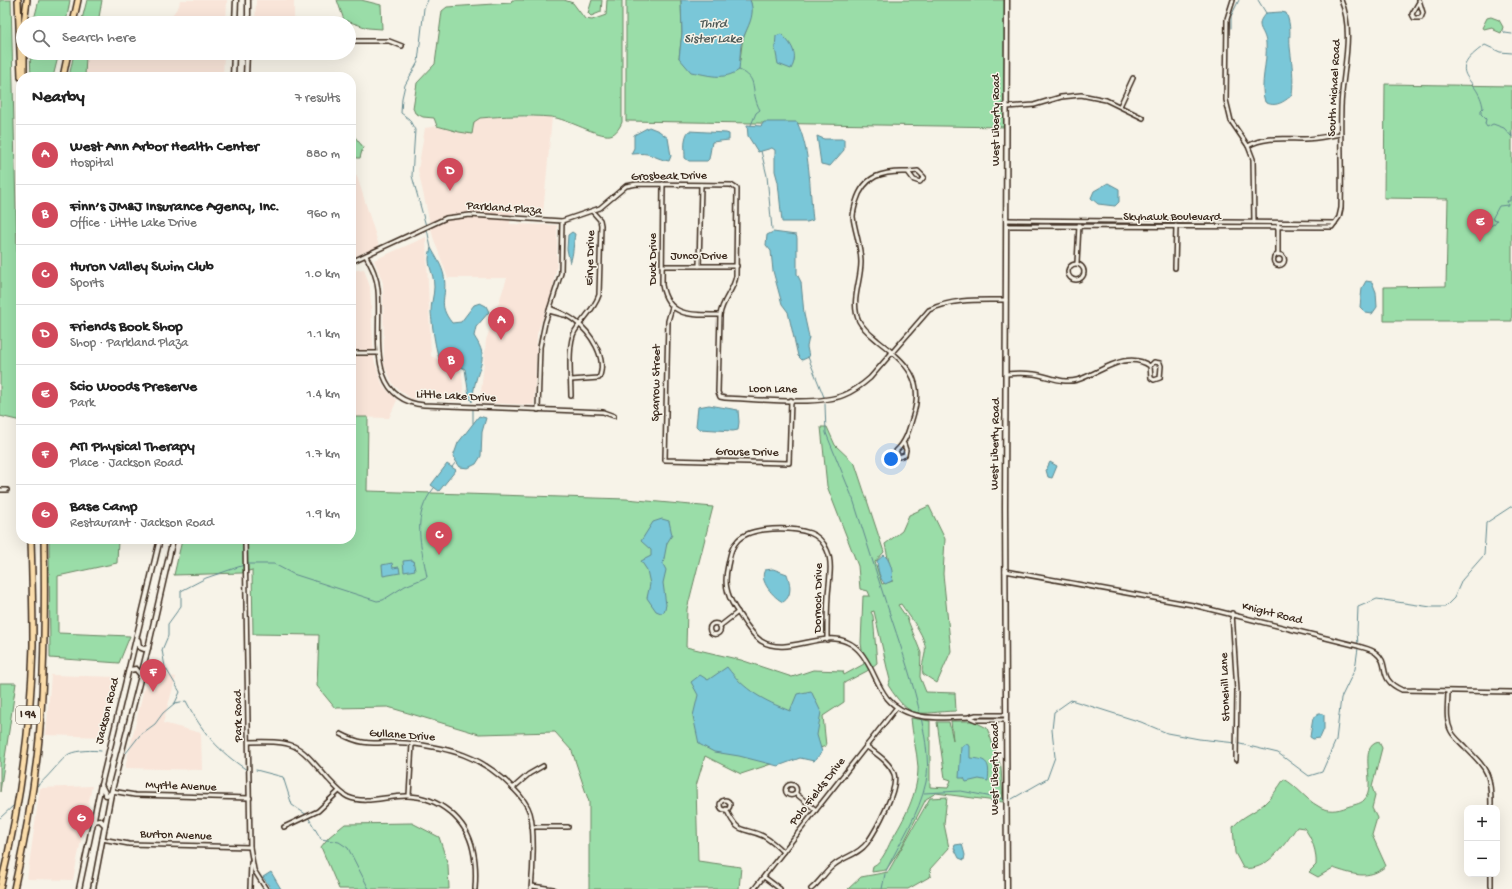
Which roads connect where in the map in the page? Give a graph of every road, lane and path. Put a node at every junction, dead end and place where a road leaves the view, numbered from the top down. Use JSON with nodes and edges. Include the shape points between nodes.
{"nodes":[{"id":1,"x":18,"y":0,"type":"edge"},
{"id":2,"x":27,"y":0,"type":"edge"},
{"id":3,"x":78,"y":0,"type":"edge"},
{"id":4,"x":82,"y":0,"type":"edge"},
{"id":5,"x":236,"y":0,"type":"edge"},
{"id":6,"x":248,"y":0,"type":"edge"},
{"id":7,"x":1007,"y":0,"type":"edge"},
{"id":8,"x":1234,"y":0,"type":"edge"},
{"id":9,"x":1341,"y":0,"type":"edge"},
{"id":10,"x":1419,"y":1,"type":"edge"},
{"id":11,"x":19,"y":16,"type":"edge"},
{"id":12,"x":25,"y":16,"type":"edge"},
{"id":13,"x":75,"y":16,"type":"edge"},
{"id":14,"x":79,"y":16,"type":"edge"},
{"id":15,"x":235,"y":16,"type":"edge"},
{"id":16,"x":248,"y":16,"type":"edge"},
{"id":17,"x":356,"y":41,"type":"edge"},
{"id":18,"x":402,"y":46,"type":"dead end"},
{"id":19,"x":20,"y":60,"type":"edge"},
{"id":20,"x":24,"y":60,"type":"edge"},
{"id":21,"x":67,"y":60,"type":"edge"},
{"id":22,"x":234,"y":60,"type":"edge"},
{"id":23,"x":247,"y":60,"type":"edge"},
{"id":24,"x":21,"y":72,"type":"edge"},
{"id":25,"x":24,"y":72,"type":"edge"},
{"id":26,"x":64,"y":72,"type":"edge"},
{"id":27,"x":233,"y":72,"type":"edge"},
{"id":28,"x":246,"y":72,"type":"edge"},
{"id":29,"x":1133,"y":78,"type":"dead end"},
{"id":30,"x":1120,"y":106,"type":"junction"},
{"id":31,"x":1007,"y":107,"type":"junction"},
{"id":32,"x":1143,"y":118,"type":"dead end"},
{"id":33,"x":1341,"y":134,"type":"junction"},
{"id":34,"x":1248,"y":146,"type":"junction"},
{"id":35,"x":908,"y":172,"type":"junction"},
{"id":36,"x":663,"y":184,"type":"junction"},
{"id":37,"x":701,"y":185,"type":"junction"},
{"id":38,"x":731,"y":185,"type":"joint"},
{"id":39,"x":592,"y":211,"type":"junction"},
{"id":40,"x":1007,"y":220,"type":"junction"},
{"id":41,"x":562,"y":221,"type":"junction"},
{"id":42,"x":1254,"y":221,"type":"junction"},
{"id":43,"x":1278,"y":221,"type":"junction"},
{"id":44,"x":1079,"y":222,"type":"junction"},
{"id":45,"x":1176,"y":223,"type":"junction"},
{"id":46,"x":1335,"y":223,"type":"junction"},
{"id":47,"x":1007,"y":226,"type":"junction"},
{"id":48,"x":1254,"y":226,"type":"junction"},
{"id":49,"x":1278,"y":226,"type":"junction"},
{"id":50,"x":1079,"y":227,"type":"junction"},
{"id":51,"x":1176,"y":228,"type":"junction"},
{"id":52,"x":1278,"y":254,"type":"dead end"},
{"id":53,"x":366,"y":256,"type":"junction"},
{"id":54,"x":356,"y":260,"type":"edge"},
{"id":55,"x":1078,"y":263,"type":"junction"},
{"id":56,"x":662,"y":266,"type":"junction"},
{"id":57,"x":699,"y":266,"type":"junction"},
{"id":58,"x":737,"y":266,"type":"junction"},
{"id":59,"x":1175,"y":268,"type":"dead end"},
{"id":60,"x":1006,"y":300,"type":"junction"},
{"id":61,"x":672,"y":307,"type":"junction"},
{"id":62,"x":550,"y":310,"type":"junction"},
{"id":63,"x":720,"y":315,"type":"junction"},
{"id":64,"x":580,"y":326,"type":"junction"},
{"id":65,"x":892,"y":352,"type":"junction"},
{"id":66,"x":356,"y":353,"type":"edge"},
{"id":67,"x":379,"y":353,"type":"junction"},
{"id":68,"x":1150,"y":366,"type":"junction"},
{"id":69,"x":1006,"y":374,"type":"junction"},
{"id":70,"x":571,"y":380,"type":"junction"},
{"id":71,"x":571,"y":396,"type":"dead end"},
{"id":72,"x":791,"y":400,"type":"junction"},
{"id":73,"x":538,"y":410,"type":"junction"},
{"id":74,"x":614,"y":416,"type":"dead end"},
{"id":75,"x":904,"y":444,"type":"junction"},
{"id":76,"x":665,"y":460,"type":"joint"},
{"id":77,"x":0,"y":490,"type":"edge"},
{"id":78,"x":7,"y":490,"type":"dead end"},
{"id":79,"x":32,"y":544,"type":"edge"},
{"id":80,"x":44,"y":544,"type":"edge"},
{"id":81,"x":159,"y":544,"type":"edge"},
{"id":82,"x":172,"y":544,"type":"edge"},
{"id":83,"x":245,"y":544,"type":"edge"},
{"id":84,"x":1005,"y":571,"type":"junction"},
{"id":85,"x":738,"y":612,"type":"junction"},
{"id":86,"x":1232,"y":613,"type":"junction"},
{"id":87,"x":720,"y":626,"type":"dead end"},
{"id":88,"x":138,"y":636,"type":"junction"},
{"id":89,"x":827,"y":640,"type":"junction"},
{"id":90,"x":148,"y":648,"type":"junction"},
{"id":91,"x":129,"y":670,"type":"junction"},
{"id":92,"x":141,"y":675,"type":"junction"},
{"id":93,"x":1448,"y":691,"type":"junction"},
{"id":94,"x":1512,"y":692,"type":"edge"},
{"id":95,"x":897,"y":707,"type":"junction"},
{"id":96,"x":1006,"y":718,"type":"junction"},
{"id":97,"x":341,"y":734,"type":"dead end"},
{"id":98,"x":249,"y":742,"type":"junction"},
{"id":99,"x":412,"y":744,"type":"junction"},
{"id":100,"x":866,"y":746,"type":"junction"},
{"id":101,"x":1236,"y":760,"type":"dead end"},
{"id":102,"x":544,"y":766,"type":"dead end"},
{"id":103,"x":101,"y":785,"type":"junction"},
{"id":104,"x":513,"y":788,"type":"junction"},
{"id":105,"x":339,"y":791,"type":"junction"},
{"id":106,"x":111,"y":793,"type":"junction"},
{"id":107,"x":796,"y":793,"type":"dead end"},
{"id":108,"x":408,"y":796,"type":"junction"},
{"id":109,"x":250,"y":798,"type":"junction"},
{"id":110,"x":1491,"y":805,"type":"edge"},
{"id":111,"x":726,"y":809,"type":"dead end"},
{"id":112,"x":816,"y":810,"type":"junction"},
{"id":113,"x":93,"y":821,"type":"junction"},
{"id":114,"x":105,"y":826,"type":"junction"},
{"id":115,"x":284,"y":827,"type":"dead end"},
{"id":116,"x":568,"y":827,"type":"dead end"},
{"id":117,"x":532,"y":828,"type":"junction"},
{"id":118,"x":102,"y":839,"type":"junction"},
{"id":119,"x":250,"y":847,"type":"junction"},
{"id":120,"x":783,"y":852,"type":"junction"},
{"id":121,"x":251,"y":861,"type":"junction"},
{"id":122,"x":764,"y":877,"type":"junction"},
{"id":123,"x":1491,"y":877,"type":"edge"},
{"id":124,"x":1491,"y":886,"type":"dead end"},
{"id":125,"x":532,"y":887,"type":"edge"},
{"id":126,"x":0,"y":889,"type":"edge"},
{"id":127,"x":14,"y":889,"type":"edge"},
{"id":128,"x":79,"y":889,"type":"edge"},
{"id":129,"x":94,"y":889,"type":"edge"},
{"id":130,"x":250,"y":889,"type":"edge"},
{"id":131,"x":266,"y":889,"type":"edge"},
{"id":132,"x":475,"y":889,"type":"edge"},
{"id":133,"x":553,"y":889,"type":"edge"},
{"id":134,"x":754,"y":889,"type":"edge"},
{"id":135,"x":780,"y":889,"type":"edge"},
{"id":136,"x":811,"y":889,"type":"edge"},
{"id":137,"x":1007,"y":889,"type":"edge"}],
"edges":[{"from":1,"to":11,"type":"highway"},
{"from":2,"to":12,"type":"highway"},
{"from":3,"to":13,"type":"highway"},
{"from":4,"to":14,"type":"highway"},
{"from":5,"to":15,"type":"main road"},
{"from":6,"to":16,"type":"main road"},
{"from":7,"to":31,"type":"main road","name":"West Liberty Road"},
{"from":8,"to":34,"type":"street","via":[[1227,19],[1226,100],[1234,127]]},
{"from":9,"to":33,"type":"street","name":"South Michael Road","via":[[1346,17],[1346,35]]},
{"from":10,"to":10,"type":"street","via":[[1412,14],[1414,18],[1421,18],[1423,13]]},
{"from":17,"to":18,"type":"street","via":[[389,41]]},
{"from":19,"to":24,"type":"highway"},
{"from":20,"to":25,"type":"highway"},
{"from":21,"to":26,"type":"highway"},
{"from":22,"to":27,"type":"main road"},
{"from":23,"to":28,"type":"main road"},
{"from":29,"to":30,"type":"street"},
{"from":30,"to":31,"type":"street","via":[[1102,99],[1074,95],[1034,105]]},
{"from":30,"to":32,"type":"street"},
{"from":31,"to":40,"type":"main road","name":"West Liberty Road"},
{"from":33,"to":34,"type":"street","via":[[1309,139],[1276,139]]},
{"from":33,"to":46,"type":"street","name":"South Michael Road","via":[[1342,202],[1341,213]]},
{"from":34,"to":42,"type":"street","via":[[1253,165]]},
{"from":35,"to":35,"type":"street","via":[[914,180],[920,182],[924,177],[918,171]]},
{"from":35,"to":65,"type":"street","via":[[889,172],[871,178],[859,192],[853,215],[861,263],[854,302],[860,322],[872,336]]},
{"from":36,"to":37,"type":"street","name":"Grosbeak Drive"},
{"from":36,"to":39,"type":"street","name":"Grosbeak Drive","via":[[626,186],[609,202]]},
{"from":36,"to":56,"type":"street","name":"Duck Drive"},
{"from":37,"to":38,"type":"street","name":"Grosbeak Drive"},
{"from":37,"to":57,"type":"street"},
{"from":38,"to":58,"type":"street","name":"Loon Lane","via":[[737,189]]},
{"from":39,"to":41,"type":"street","name":"Parkland Plaza"},
{"from":39,"to":64,"type":"street","name":"Eirye Drive","via":[[601,225],[600,288],[595,306]]},
{"from":40,"to":44,"type":"street","name":"Skyhawk Boulevard"},
{"from":40,"to":47,"type":"main road","name":"West Liberty Road"},
{"from":41,"to":53,"type":"street","name":"Parkland Plaza","via":[[464,215],[446,218]]},
{"from":41,"to":62,"type":"street","via":[[561,273]]},
{"from":42,"to":43,"type":"street","name":"Skyhawk Boulevard"},
{"from":42,"to":45,"type":"street","name":"Skyhawk Boulevard"},
{"from":42,"to":48,"type":"street"},
{"from":43,"to":46,"type":"street","name":"Skyhawk Boulevard"},
{"from":43,"to":49,"type":"street"},
{"from":44,"to":45,"type":"street","name":"Skyhawk Boulevard"},
{"from":44,"to":50,"type":"street"},
{"from":45,"to":51,"type":"street"},
{"from":46,"to":49,"type":"street","name":"Skyhawk Boulevard","via":[[1332,227]]},
{"from":47,"to":50,"type":"street","name":"Skyhawk Boulevard"},
{"from":47,"to":60,"type":"main road","name":"West Liberty Road"},
{"from":48,"to":49,"type":"street","name":"Skyhawk Boulevard"},
{"from":48,"to":51,"type":"street","name":"Skyhawk Boulevard"},
{"from":49,"to":52,"type":"street"},
{"from":50,"to":51,"type":"street","name":"Skyhawk Boulevard"},
{"from":50,"to":55,"type":"street"},
{"from":51,"to":59,"type":"street"},
{"from":53,"to":54,"type":"street","name":"Parkland Plaza"},
{"from":53,"to":67,"type":"street","name":"Little Lake Drive","via":[[375,274],[378,289]]},
{"from":55,"to":55,"type":"street","via":[[1068,271],[1068,275],[1073,279],[1084,274],[1084,268]]},
{"from":56,"to":57,"type":"street","name":"Junco Drive"},
{"from":56,"to":61,"type":"street","name":"Duck Drive","via":[[662,290]]},
{"from":57,"to":58,"type":"street","name":"Junco Drive"},
{"from":58,"to":63,"type":"street","name":"Loon Lane","via":[[735,284]]},
{"from":60,"to":65,"type":"street","name":"Loon Lane","via":[[942,303],[929,310]]},
{"from":60,"to":69,"type":"main road","name":"West Liberty Road"},
{"from":61,"to":63,"type":"street","via":[[689,314]]},
{"from":61,"to":76,"type":"street","name":"Sparrow Street","via":[[668,321]]},
{"from":62,"to":64,"type":"street","via":[[574,319]]},
{"from":62,"to":73,"type":"street","via":[[540,347]]},
{"from":63,"to":72,"type":"street","name":"Loon Lane","via":[[720,397]]},
{"from":64,"to":70,"type":"street","name":"Eirye Drive","via":[[574,332],[572,341]]},
{"from":64,"to":70,"type":"street","via":[[593,340],[600,362],[599,378]]},
{"from":65,"to":72,"type":"street","name":"Loon Lane","via":[[870,378],[853,391],[826,400]]},
{"from":65,"to":75,"type":"street","via":[[908,367],[916,383],[917,400]]},
{"from":66,"to":67,"type":"street"},
{"from":67,"to":73,"type":"street","name":"Little Lake Drive","via":[[386,383],[406,402]]},
{"from":68,"to":68,"type":"street","via":[[1151,378],[1160,378],[1160,363],[1154,362]]},
{"from":68,"to":69,"type":"street","via":[[1140,362],[1118,362],[1069,382],[1035,374]]},
{"from":69,"to":84,"type":"main road","name":"West Liberty Road"},
{"from":70,"to":71,"type":"street","name":"Eirye Drive"},
{"from":72,"to":76,"type":"street","name":"Grouse Drive","via":[[789,463]]},
{"from":73,"to":74,"type":"street","name":"Little Lake Drive","via":[[603,412]]},
{"from":75,"to":75,"type":"street","via":[[896,451],[899,457],[905,455]]},
{"from":77,"to":78,"type":"street"},
{"from":79,"to":126,"type":"highway","number":"I 94","via":[[31,678],[17,803]]},
{"from":80,"to":127,"type":"highway","number":"I 94","via":[[43,675],[39,739],[28,822]]},
{"from":81,"to":88,"type":"main road","name":"Jackson Road"},
{"from":82,"to":90,"type":"main road","name":"Jackson Road"},
{"from":83,"to":98,"type":"street","name":"Park Road"},
{"from":84,"to":86,"type":"street","name":"Knight Road"},
{"from":84,"to":96,"type":"main road","name":"West Liberty Road"},
{"from":85,"to":87,"type":"street"},
{"from":85,"to":89,"type":"street","name":"Dornoch Drive","via":[[755,636],[767,644],[785,645]]},
{"from":85,"to":89,"type":"street","name":"Dornoch Drive","via":[[728,596],[725,580],[731,553],[737,541],[751,532],[762,530],[798,530],[811,533],[824,544],[830,559]]},
{"from":86,"to":93,"type":"street","name":"Knight Road","via":[[1371,650],[1380,657],[1386,679],[1402,690]]},
{"from":86,"to":101,"type":"street","name":"Stonehill Lane"},
{"from":88,"to":90,"type":"main road","via":[[139,647]]},
{"from":88,"to":91,"type":"main road","name":"Jackson Road"},
{"from":89,"to":95,"type":"street","name":"Dornoch Drive","via":[[847,642],[860,652],[882,690]]},
{"from":90,"to":92,"type":"main road","name":"Jackson Road"},
{"from":91,"to":92,"type":"main road","via":[[136,669]]},
{"from":91,"to":103,"type":"main road","name":"Jackson Road"},
{"from":92,"to":106,"type":"main road","name":"Jackson Road"},
{"from":93,"to":94,"type":"street","name":"Knight Road"},
{"from":93,"to":110,"type":"street","via":[[1447,718],[1450,730],[1490,776]]},
{"from":95,"to":96,"type":"street","name":"Dornoch Drive","via":[[912,715],[976,715]]},
{"from":95,"to":100,"type":"street","name":"Polo Fields Drive"},
{"from":96,"to":137,"type":"main road","name":"West Liberty Road"},
{"from":97,"to":99,"type":"street","name":"Gullane Drive","via":[[369,744]]},
{"from":98,"to":105,"type":"street","via":[[282,742],[298,747]]},
{"from":98,"to":109,"type":"street","name":"Park Road"},
{"from":99,"to":104,"type":"street","name":"Gullane Drive","via":[[449,750],[477,759]]},
{"from":99,"to":108,"type":"street"},
{"from":100,"to":112,"type":"street","name":"Polo Fields Drive"},
{"from":100,"to":136,"type":"street","via":[[891,768],[894,775],[893,794],[867,843],[858,852],[834,864]]},
{"from":102,"to":104,"type":"street","via":[[529,774]]},
{"from":103,"to":106,"type":"main road","via":[[106,795]]},
{"from":103,"to":113,"type":"main road","name":"Jackson Road"},
{"from":104,"to":117,"type":"street","name":"Gullane Drive","via":[[530,812]]},
{"from":105,"to":108,"type":"street","via":[[357,800]]},
{"from":105,"to":115,"type":"street","via":[[318,811]]},
{"from":106,"to":109,"type":"street","name":"Myrtle Avenue"},
{"from":106,"to":114,"type":"main road","name":"Jackson Road"},
{"from":107,"to":112,"type":"street"},
{"from":108,"to":132,"type":"street","via":[[438,804],[456,817],[463,826],[474,850]]},
{"from":109,"to":119,"type":"street","name":"Park Road"},
{"from":111,"to":120,"type":"street","via":[[737,827],[762,836]]},
{"from":112,"to":120,"type":"street","name":"Polo Fields Drive"},
{"from":113,"to":114,"type":"main road","via":[[100,820]]},
{"from":113,"to":128,"type":"main road","name":"Jackson Road"},
{"from":114,"to":118,"type":"main road","name":"Jackson Road"},
{"from":116,"to":117,"type":"street"},
{"from":117,"to":125,"type":"street","name":"Gullane Drive"},
{"from":118,"to":119,"type":"street","name":"Burton Avenue","via":[[129,844]]},
{"from":118,"to":129,"type":"main road","name":"Jackson Road"},
{"from":119,"to":121,"type":"street","name":"Park Road"},
{"from":120,"to":122,"type":"street","name":"Polo Fields Drive"},
{"from":121,"to":130,"type":"street"},
{"from":121,"to":131,"type":"street","name":"Park Road"},
{"from":122,"to":134,"type":"street","name":"Polo Fields Drive"},
{"from":122,"to":135,"type":"street"},
{"from":123,"to":124,"type":"street"},
{"from":125,"to":133,"type":"street"}]}
